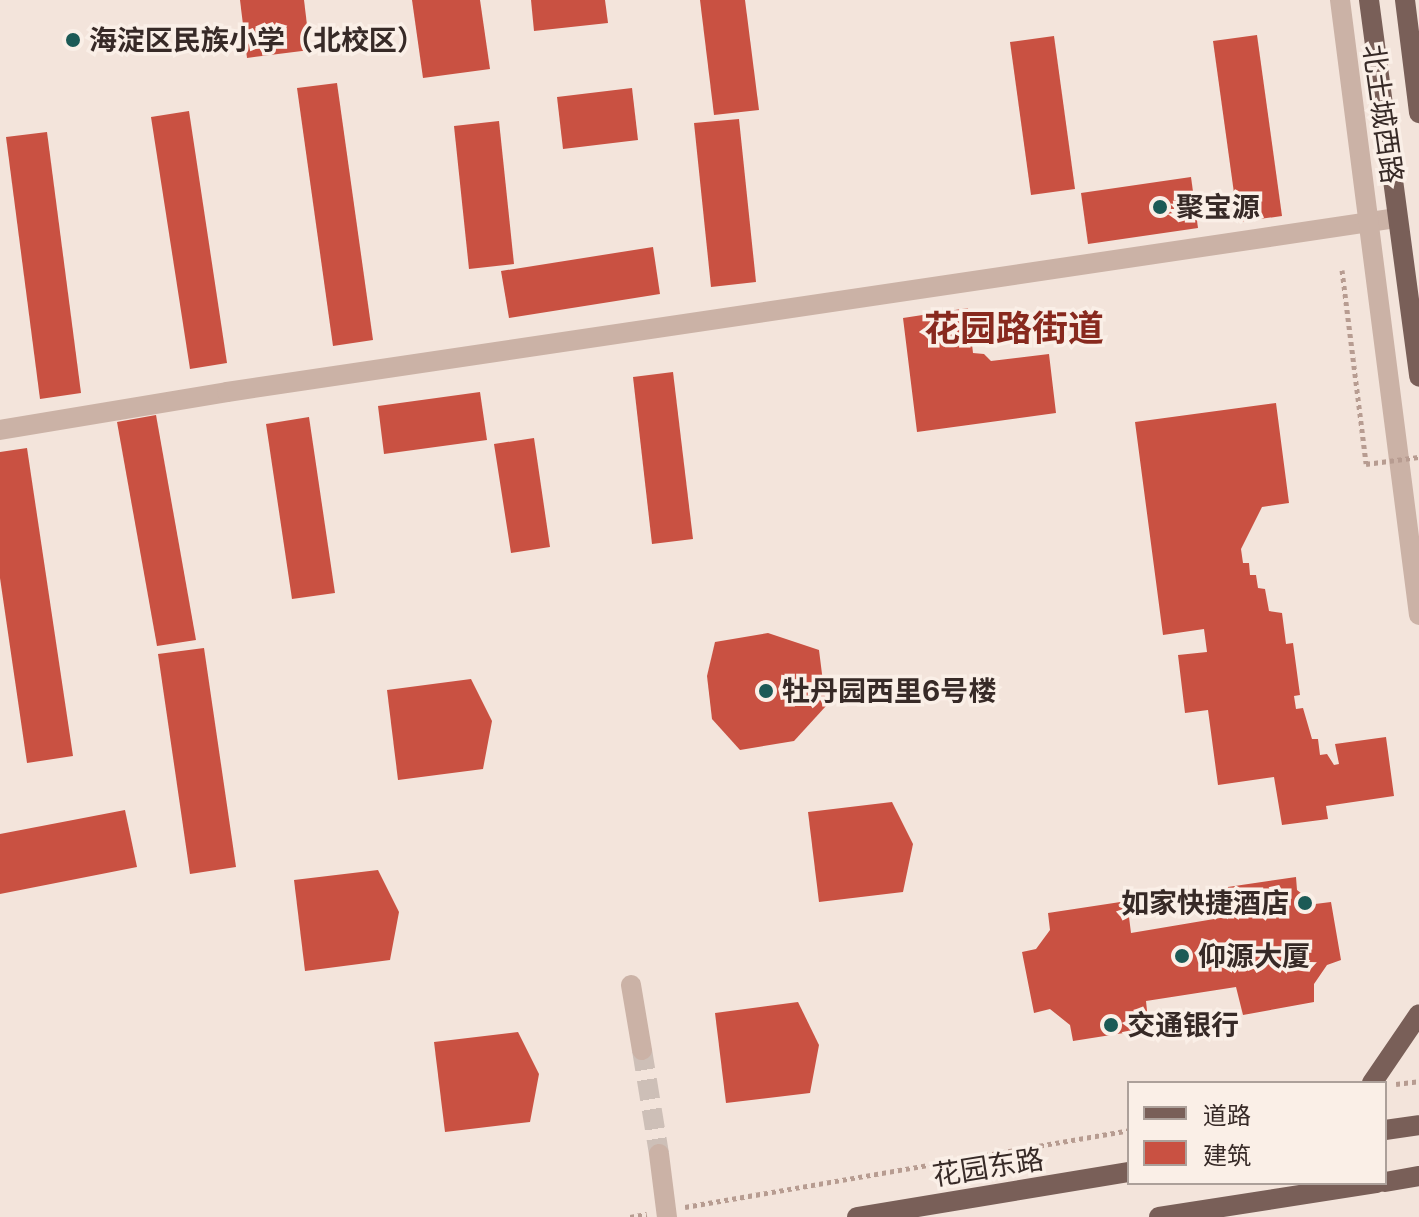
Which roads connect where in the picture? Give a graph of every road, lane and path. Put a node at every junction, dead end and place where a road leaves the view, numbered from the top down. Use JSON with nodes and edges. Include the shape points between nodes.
{"nodes":[{"id":1,"x":1340,"y":0,"type":"edge"},
{"id":2,"x":1369,"y":0,"type":"edge"},
{"id":3,"x":1405,"y":0,"type":"edge"},
{"id":4,"x":1419,"y":113,"type":"edge"},
{"id":5,"x":1397,"y":218,"type":"junction"},
{"id":6,"x":1369,"y":222,"type":"junction"},
{"id":7,"x":1342,"y":270,"type":"dead end"},
{"id":8,"x":1419,"y":377,"type":"edge"},
{"id":9,"x":0,"y":430,"type":"edge"},
{"id":10,"x":1419,"y":457,"type":"edge"},
{"id":11,"x":1419,"y":615,"type":"edge"},
{"id":12,"x":631,"y":985,"type":"dead end"},
{"id":13,"x":1419,"y":1014,"type":"edge"},
{"id":14,"x":642,"y":1050,"type":"tunnel mouth"},
{"id":15,"x":1373,"y":1081,"type":"edge"},
{"id":16,"x":1419,"y":1125,"type":"edge"},
{"id":17,"x":1127,"y":1130,"type":"edge"},
{"id":18,"x":1387,"y":1130,"type":"edge"},
{"id":19,"x":659,"y":1154,"type":"tunnel mouth"},
{"id":20,"x":1127,"y":1172,"type":"edge"},
{"id":21,"x":1419,"y":1176,"type":"edge"},
{"id":22,"x":1387,"y":1182,"type":"edge"},
{"id":23,"x":1364,"y":1185,"type":"edge"},
{"id":24,"x":666,"y":1214,"type":"edge"},
{"id":25,"x":630,"y":1217,"type":"edge"},
{"id":26,"x":857,"y":1217,"type":"edge"},
{"id":27,"x":1159,"y":1217,"type":"edge"}],
"edges":[{"from":1,"to":6,"type":"street","name":"北土城西路"},
{"from":2,"to":5,"type":"main road","name":"北土城西路"},
{"from":3,"to":4,"type":"main road","name":"北土城西路"},
{"from":5,"to":6,"type":"street"},
{"from":5,"to":8,"type":"main road","name":"北土城西路"},
{"from":6,"to":9,"type":"street"},
{"from":6,"to":11,"type":"street","name":"北土城西路"},
{"from":7,"to":10,"type":"path","bridge":true,"via":[[1366,464]]},
{"from":12,"to":14,"type":"street"},
{"from":13,"to":15,"type":"main road"},
{"from":16,"to":18,"type":"main road"},
{"from":17,"to":24,"type":"path"},
{"from":19,"to":24,"type":"street"},
{"from":20,"to":26,"type":"main road","name":"花园东路"},
{"from":21,"to":22,"type":"main road"},
{"from":23,"to":27,"type":"main road"},
{"from":24,"to":25,"type":"path"}]}
